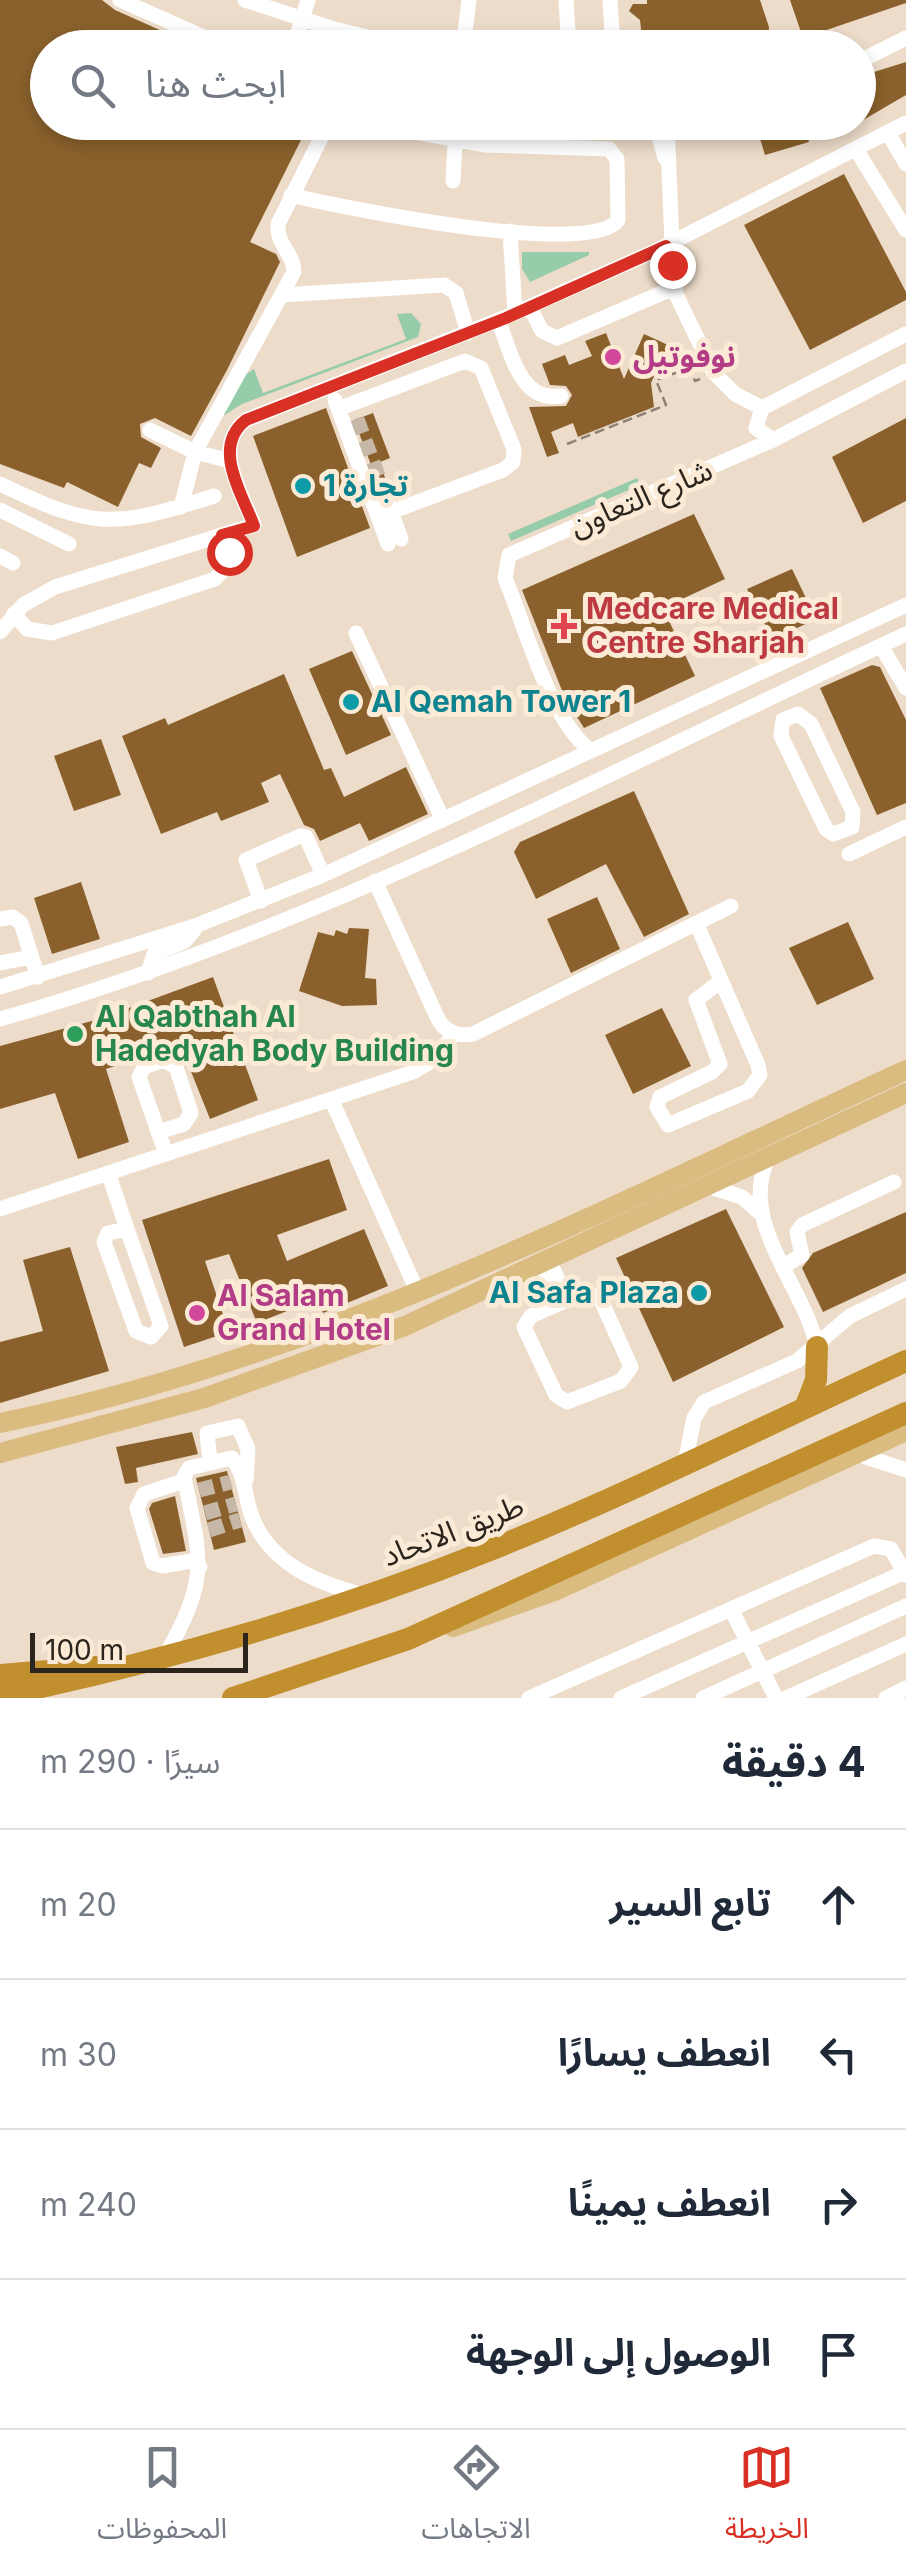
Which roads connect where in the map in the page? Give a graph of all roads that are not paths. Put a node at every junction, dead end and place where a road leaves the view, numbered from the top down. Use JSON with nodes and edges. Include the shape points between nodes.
{"nodes":[{"id":1,"x":120,"y":0,"type":"edge"},
{"id":2,"x":245,"y":0,"type":"edge"},
{"id":3,"x":308,"y":0,"type":"edge"},
{"id":4,"x":469,"y":0,"type":"edge"},
{"id":5,"x":566,"y":0,"type":"edge"},
{"id":6,"x":610,"y":0,"type":"edge"},
{"id":7,"x":151,"y":7,"type":"edge"},
{"id":8,"x":302,"y":20,"type":"junction"},
{"id":9,"x":195,"y":30,"type":"edge"},
{"id":10,"x":299,"y":30,"type":"edge"},
{"id":11,"x":342,"y":30,"type":"edge"},
{"id":12,"x":465,"y":30,"type":"edge"},
{"id":13,"x":568,"y":30,"type":"edge"},
{"id":14,"x":612,"y":30,"type":"edge"},
{"id":15,"x":906,"y":38,"type":"edge"},
{"id":16,"x":876,"y":53,"type":"edge"},
{"id":17,"x":906,"y":123,"type":"edge"},
{"id":18,"x":888,"y":133,"type":"junction"},
{"id":19,"x":319,"y":140,"type":"edge"},
{"id":20,"x":446,"y":140,"type":"edge"},
{"id":21,"x":660,"y":140,"type":"edge"},
{"id":22,"x":667,"y":140,"type":"edge"},
{"id":23,"x":875,"y":140,"type":"edge"},
{"id":24,"x":876,"y":140,"type":"edge"},
{"id":25,"x":455,"y":142,"type":"junction"},
{"id":26,"x":857,"y":150,"type":"junction"},
{"id":27,"x":666,"y":162,"type":"junction"},
{"id":28,"x":906,"y":164,"type":"edge"},
{"id":29,"x":453,"y":181,"type":"dead end"},
{"id":30,"x":290,"y":194,"type":"junction"},
{"id":31,"x":906,"y":230,"type":"edge"},
{"id":32,"x":510,"y":231,"type":"junction"},
{"id":33,"x":664,"y":247,"type":"junction"},
{"id":34,"x":676,"y":287,"type":"junction"},
{"id":35,"x":281,"y":296,"type":"junction"},
{"id":36,"x":512,"y":314,"type":"junction"},
{"id":37,"x":468,"y":332,"type":"junction"},
{"id":38,"x":906,"y":334,"type":"edge"},
{"id":39,"x":906,"y":371,"type":"edge"},
{"id":40,"x":337,"y":384,"type":"junction"},
{"id":41,"x":559,"y":392,"type":"dead end"},
{"id":42,"x":762,"y":408,"type":"junction"},
{"id":43,"x":349,"y":410,"type":"junction"},
{"id":44,"x":150,"y":430,"type":"dead end"},
{"id":45,"x":774,"y":440,"type":"junction"},
{"id":46,"x":196,"y":452,"type":"junction"},
{"id":47,"x":230,"y":462,"type":"junction"},
{"id":48,"x":0,"y":484,"type":"edge"},
{"id":49,"x":384,"y":492,"type":"tunnel mouth"},
{"id":50,"x":214,"y":496,"type":"dead end"},
{"id":51,"x":181,"y":507,"type":"junction"},
{"id":52,"x":391,"y":512,"type":"junction"},
{"id":53,"x":2,"y":515,"type":"edge"},
{"id":54,"x":222,"y":535,"type":"junction"},
{"id":55,"x":69,"y":544,"type":"dead end"},
{"id":56,"x":906,"y":605,"type":"edge"},
{"id":57,"x":14,"y":614,"type":"junction"},
{"id":58,"x":0,"y":632,"type":"edge"},
{"id":59,"x":356,"y":633,"type":"dead end"},
{"id":60,"x":906,"y":634,"type":"edge"},
{"id":61,"x":881,"y":646,"type":"junction"},
{"id":62,"x":904,"y":681,"type":"edge"},
{"id":63,"x":789,"y":688,"type":"junction"},
{"id":64,"x":798,"y":714,"type":"junction"},
{"id":65,"x":591,"y":751,"type":"junction"},
{"id":66,"x":443,"y":820,"type":"junction"},
{"id":67,"x":906,"y":827,"type":"edge"},
{"id":68,"x":849,"y":854,"type":"dead end"},
{"id":69,"x":324,"y":875,"type":"junction"},
{"id":70,"x":375,"y":881,"type":"junction"},
{"id":71,"x":260,"y":901,"type":"junction"},
{"id":72,"x":731,"y":906,"type":"dead end"},
{"id":73,"x":0,"y":919,"type":"edge"},
{"id":74,"x":696,"y":925,"type":"junction"},
{"id":75,"x":195,"y":926,"type":"junction"},
{"id":76,"x":31,"y":957,"type":"junction"},
{"id":77,"x":0,"y":963,"type":"edge"},
{"id":78,"x":148,"y":974,"type":"junction"},
{"id":79,"x":38,"y":977,"type":"junction"},
{"id":80,"x":722,"y":981,"type":"junction"},
{"id":81,"x":0,"y":987,"type":"edge"},
{"id":82,"x":0,"y":1019,"type":"edge"},
{"id":83,"x":454,"y":1034,"type":"junction"},
{"id":84,"x":906,"y":1070,"type":"edge"},
{"id":85,"x":906,"y":1094,"type":"edge"},
{"id":86,"x":332,"y":1101,"type":"junction"},
{"id":87,"x":158,"y":1132,"type":"junction"},
{"id":88,"x":166,"y":1154,"type":"junction"},
{"id":89,"x":769,"y":1156,"type":"junction"},
{"id":90,"x":109,"y":1174,"type":"junction"},
{"id":91,"x":894,"y":1182,"type":"dead end"},
{"id":92,"x":707,"y":1186,"type":"junction"},
{"id":93,"x":0,"y":1210,"type":"edge"},
{"id":94,"x":762,"y":1215,"type":"junction"},
{"id":95,"x":127,"y":1228,"type":"junction"},
{"id":96,"x":543,"y":1265,"type":"junction"},
{"id":97,"x":784,"y":1266,"type":"junction"},
{"id":98,"x":906,"y":1289,"type":"edge"},
{"id":99,"x":418,"y":1293,"type":"junction"},
{"id":100,"x":560,"y":1303,"type":"junction"},
{"id":101,"x":817,"y":1346,"type":"junction"},
{"id":102,"x":906,"y":1361,"type":"edge"},
{"id":103,"x":805,"y":1408,"type":"junction"},
{"id":104,"x":906,"y":1413,"type":"edge"},
{"id":105,"x":0,"y":1424,"type":"edge"},
{"id":106,"x":906,"y":1432,"type":"edge"},
{"id":107,"x":0,"y":1452,"type":"edge"},
{"id":108,"x":857,"y":1454,"type":"junction"},
{"id":109,"x":210,"y":1462,"type":"junction"},
{"id":110,"x":684,"y":1463,"type":"junction"},
{"id":111,"x":906,"y":1470,"type":"edge"},
{"id":112,"x":190,"y":1488,"type":"junction"},
{"id":113,"x":242,"y":1499,"type":"junction"},
{"id":114,"x":200,"y":1567,"type":"junction"},
{"id":115,"x":906,"y":1574,"type":"edge"},
{"id":116,"x":367,"y":1596,"type":"junction"},
{"id":117,"x":906,"y":1606,"type":"edge"},
{"id":118,"x":732,"y":1611,"type":"junction"},
{"id":119,"x":408,"y":1639,"type":"junction"},
{"id":120,"x":748,"y":1641,"type":"junction"},
{"id":121,"x":906,"y":1644,"type":"edge"},
{"id":122,"x":164,"y":1658,"type":"junction"},
{"id":123,"x":118,"y":1671,"type":"junction"},
{"id":124,"x":763,"y":1672,"type":"junction"},
{"id":125,"x":0,"y":1675,"type":"edge"},
{"id":126,"x":906,"y":1688,"type":"edge"},
{"id":127,"x":292,"y":1689,"type":"edge"},
{"id":128,"x":0,"y":1696,"type":"edge"},
{"id":129,"x":234,"y":1698,"type":"edge"},
{"id":130,"x":529,"y":1698,"type":"edge"},
{"id":131,"x":620,"y":1698,"type":"edge"},
{"id":132,"x":703,"y":1698,"type":"edge"},
{"id":133,"x":776,"y":1698,"type":"edge"},
{"id":134,"x":786,"y":1698,"type":"edge"},
{"id":135,"x":886,"y":1698,"type":"edge"}],
"edges":[{"from":1,"to":7,"type":"street"},
{"from":2,"to":8,"type":"street"},
{"from":3,"to":8,"type":"street"},
{"from":4,"to":12,"type":"street"},
{"from":5,"to":13,"type":"street"},
{"from":6,"to":14,"type":"street"},
{"from":7,"to":9,"type":"street"},
{"from":8,"to":10,"type":"street"},
{"from":8,"to":11,"type":"street"},
{"from":15,"to":16,"type":"street"},
{"from":17,"to":18,"type":"street"},
{"from":18,"to":24,"type":"street"},
{"from":18,"to":28,"type":"street"},
{"from":19,"to":30,"type":"street"},
{"from":20,"to":25,"type":"street"},
{"from":21,"to":27,"type":"street"},
{"from":22,"to":27,"type":"street"},
{"from":23,"to":26,"type":"street"},
{"from":25,"to":29,"type":"street"},
{"from":25,"to":32,"type":"street","via":[[604,147],[615,155],[620,214],[612,229]]},
{"from":26,"to":31,"type":"street"},
{"from":26,"to":33,"type":"street"},
{"from":27,"to":33,"type":"street"},
{"from":30,"to":32,"type":"street","via":[[406,219]]},
{"from":30,"to":35,"type":"street","via":[[277,235],[295,267]]},
{"from":32,"to":36,"type":"street"},
{"from":33,"to":34,"type":"street"},
{"from":33,"to":36,"type":"street"},
{"from":34,"to":36,"type":"street","via":[[556,338]]},
{"from":34,"to":42,"type":"street","via":[[714,373]]},
{"from":35,"to":37,"type":"street","via":[[444,285],[456,293]]},
{"from":35,"to":46,"type":"street"},
{"from":36,"to":37,"type":"street"},
{"from":36,"to":41,"type":"street","via":[[525,384],[537,394]]},
{"from":37,"to":40,"type":"street"},
{"from":38,"to":42,"type":"street"},
{"from":39,"to":45,"type":"street","name":"شارع التعاون"},
{"from":40,"to":43,"type":"street"},
{"from":40,"to":47,"type":"street","via":[[241,424],[230,441]]},
{"from":42,"to":45,"type":"street","via":[[756,428]]},
{"from":43,"to":52,"type":"street","via":[[395,542]]},
{"from":43,"to":52,"type":"street","via":[[469,361],[483,373],[513,445],[507,468]]},
{"from":44,"to":46,"type":"street"},
{"from":45,"to":65,"type":"street","name":"شارع التعاون","via":[[509,555],[506,578],[562,714]]},
{"from":46,"to":47,"type":"street"},
{"from":46,"to":51,"type":"street"},
{"from":47,"to":54,"type":"street","via":[[254,526]]},
{"from":48,"to":51,"type":"street","via":[[88,520],[130,521]]},
{"from":49,"to":52,"type":"street"},
{"from":50,"to":51,"type":"street"},
{"from":53,"to":55,"type":"street"},
{"from":54,"to":57,"type":"street","via":[[55,587]]},
{"from":54,"to":57,"type":"street","via":[[230,562],[215,579],[52,633],[33,632]]},
{"from":56,"to":65,"type":"street"},
{"from":57,"to":58,"type":"street"},
{"from":59,"to":66,"type":"street"},
{"from":60,"to":61,"type":"street"},
{"from":61,"to":62,"type":"street"},
{"from":61,"to":63,"type":"street"},
{"from":63,"to":64,"type":"street"},
{"from":63,"to":70,"type":"street"},
{"from":64,"to":64,"type":"street","via":[[811,724],[853,812],[845,833],[826,829],[780,736],[783,720]]},
{"from":65,"to":66,"type":"street"},
{"from":66,"to":69,"type":"street"},
{"from":67,"to":68,"type":"street"},
{"from":69,"to":71,"type":"street"},
{"from":69,"to":71,"type":"street","via":[[300,836],[246,860]]},
{"from":70,"to":78,"type":"street"},
{"from":70,"to":83,"type":"street","via":[[438,1018]]},
{"from":71,"to":75,"type":"street"},
{"from":72,"to":74,"type":"street"},
{"from":73,"to":76,"type":"street","via":[[19,920]]},
{"from":74,"to":80,"type":"street"},
{"from":74,"to":83,"type":"street","via":[[473,1034]]},
{"from":75,"to":78,"type":"street","via":[[188,938],[150,957]]},
{"from":75,"to":79,"type":"street"},
{"from":76,"to":77,"type":"street"},
{"from":76,"to":79,"type":"street"},
{"from":78,"to":82,"type":"street"},
{"from":79,"to":81,"type":"street"},
{"from":80,"to":80,"type":"street","via":[[696,1000],[720,1064],[660,1097],[657,1107],[668,1124],[748,1092],[759,1080]]},
{"from":83,"to":86,"type":"street","via":[[424,1067]]},
{"from":84,"to":99,"type":"main road"},
{"from":85,"to":89,"type":"main road"},
{"from":86,"to":88,"type":"street"},
{"from":86,"to":99,"type":"street"},
{"from":87,"to":87,"type":"street","via":[[184,1124],[191,1114],[176,1067],[164,1060],[144,1067],[139,1077]]},
{"from":87,"to":88,"type":"street"},
{"from":88,"to":90,"type":"street"},
{"from":89,"to":92,"type":"main road"},
{"from":89,"to":94,"type":"street","via":[[759,1190]]},
{"from":90,"to":93,"type":"street"},
{"from":90,"to":95,"type":"street"},
{"from":91,"to":97,"type":"street","via":[[802,1225],[802,1255]]},
{"from":92,"to":94,"type":"street","via":[[742,1197]]},
{"from":92,"to":96,"type":"main road"},
{"from":94,"to":97,"type":"street"},
{"from":95,"to":95,"type":"street","via":[[104,1242],[136,1331],[151,1337],[160,1324]]},
{"from":96,"to":100,"type":"street"},
{"from":96,"to":107,"type":"main road","via":[[272,1376]]},
{"from":97,"to":101,"type":"street"},
{"from":98,"to":101,"type":"street","via":[[850,1316]]},
{"from":99,"to":105,"type":"main road","via":[[236,1362]]},
{"from":100,"to":100,"type":"street","via":[[524,1327],[558,1399],[571,1402],[621,1381],[630,1362],[600,1298],[586,1292]]},
{"from":101,"to":103,"type":"highway","via":[[816,1380]]},
{"from":101,"to":110,"type":"street","via":[[790,1365],[704,1402]]},
{"from":102,"to":103,"type":"highway","name":"طريق الاتحاد"},
{"from":103,"to":110,"type":"highway","name":"طريق الاتحاد"},
{"from":104,"to":119,"type":"highway"},
{"from":106,"to":108,"type":"main road"},
{"from":108,"to":111,"type":"street"},
{"from":108,"to":119,"type":"main road","via":[[528,1602]]},
{"from":109,"to":112,"type":"street","via":[[186,1470]]},
{"from":109,"to":113,"type":"street","via":[[232,1458]]},
{"from":109,"to":113,"type":"street","via":[[207,1433],[241,1428],[248,1456]]},
{"from":110,"to":116,"type":"highway","name":"طريق الاتحاد","via":[[520,1538]]},
{"from":112,"to":114,"type":"street","via":[[203,1532]]},
{"from":112,"to":114,"type":"street","via":[[144,1494],[137,1508],[153,1562],[192,1561]]},
{"from":113,"to":116,"type":"street","via":[[269,1545],[295,1569]]},
{"from":114,"to":122,"type":"street","via":[[191,1607]]},
{"from":115,"to":118,"type":"street","via":[[890,1549],[874,1546]]},
{"from":115,"to":120,"type":"street"},
{"from":116,"to":122,"type":"highway","name":"طريق الاتحاد"},
{"from":117,"to":124,"type":"street"},
{"from":118,"to":120,"type":"street"},
{"from":118,"to":130,"type":"street"},
{"from":119,"to":127,"type":"highway"},
{"from":120,"to":124,"type":"street"},
{"from":120,"to":131,"type":"street"},
{"from":121,"to":134,"type":"street"},
{"from":122,"to":123,"type":"highway","name":"طريق الاتحاد"},
{"from":123,"to":125,"type":"highway","via":[[78,1666]]},
{"from":123,"to":128,"type":"highway","name":"طريق الاتحاد"},
{"from":124,"to":132,"type":"street"},
{"from":124,"to":133,"type":"street"},
{"from":126,"to":135,"type":"street"},
{"from":127,"to":129,"type":"highway"}]}
